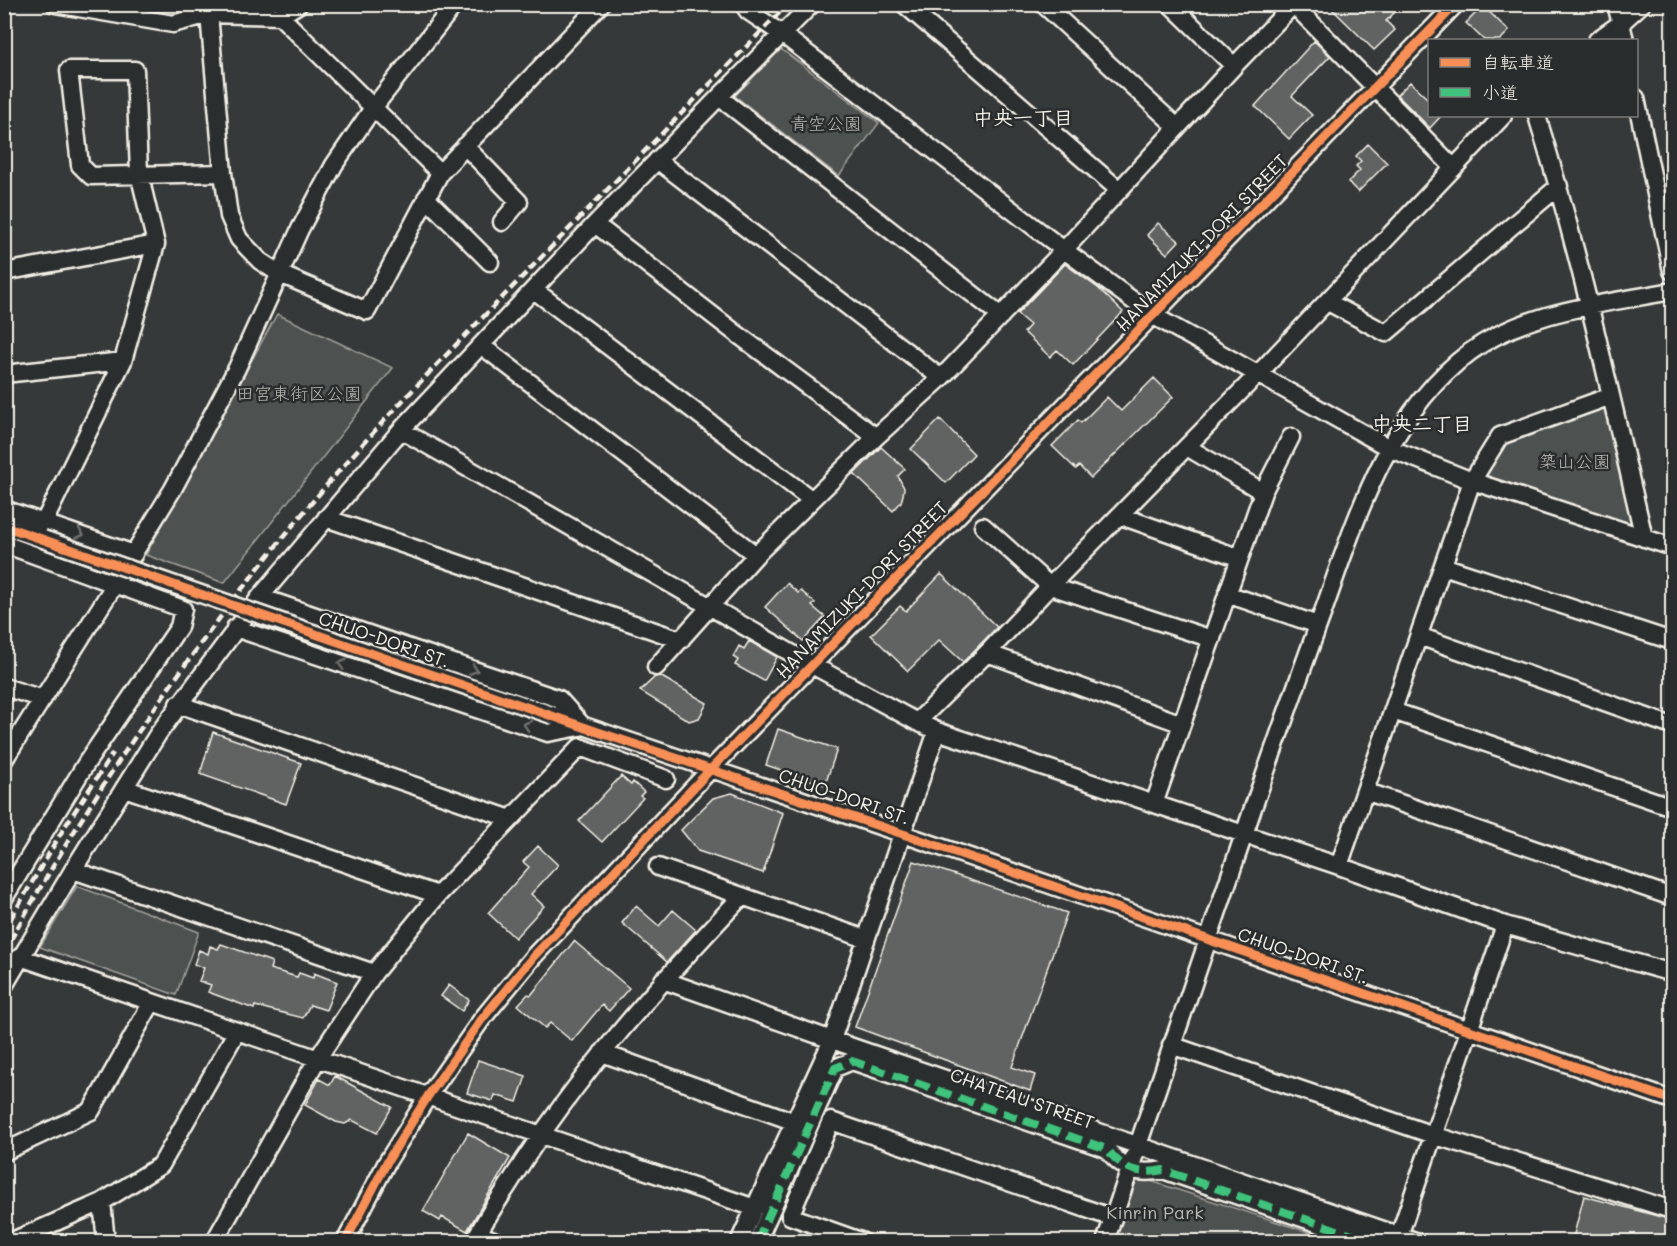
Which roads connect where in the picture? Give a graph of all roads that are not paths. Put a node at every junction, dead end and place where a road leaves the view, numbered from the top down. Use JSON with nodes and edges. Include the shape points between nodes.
{"nodes":[{"id":1,"x":54,"y":4,"type":"edge"},
{"id":2,"x":299,"y":4,"type":"edge"},
{"id":3,"x":455,"y":4,"type":"edge"},
{"id":4,"x":601,"y":4,"type":"edge"},
{"id":5,"x":812,"y":4,"type":"edge"},
{"id":6,"x":904,"y":4,"type":"edge"},
{"id":7,"x":1043,"y":4,"type":"edge"},
{"id":8,"x":1170,"y":4,"type":"edge"},
{"id":9,"x":1456,"y":4,"type":"edge"},
{"id":10,"x":1616,"y":4,"type":"edge"},
{"id":11,"x":1642,"y":4,"type":"edge"},
{"id":12,"x":1294,"y":5,"type":"edge"},
{"id":13,"x":749,"y":7,"type":"edge"},
{"id":14,"x":209,"y":14,"type":"junction"},
{"id":15,"x":279,"y":16,"type":"junction"},
{"id":16,"x":1621,"y":23,"type":"junction"},
{"id":17,"x":782,"y":34,"type":"junction"},
{"id":18,"x":1598,"y":39,"type":"edge"},
{"id":19,"x":1625,"y":39,"type":"edge"},
{"id":20,"x":1234,"y":66,"type":"junction"},
{"id":21,"x":1375,"y":90,"type":"junction"},
{"id":22,"x":718,"y":97,"type":"junction"},
{"id":23,"x":373,"y":108,"type":"junction"},
{"id":24,"x":1638,"y":108,"type":"edge"},
{"id":25,"x":1502,"y":117,"type":"edge"},
{"id":26,"x":1537,"y":117,"type":"edge"},
{"id":27,"x":1177,"y":126,"type":"junction"},
{"id":28,"x":465,"y":146,"type":"junction"},
{"id":29,"x":657,"y":160,"type":"junction"},
{"id":30,"x":1453,"y":168,"type":"junction"},
{"id":31,"x":139,"y":173,"type":"junction"},
{"id":32,"x":223,"y":173,"type":"junction"},
{"id":33,"x":440,"y":173,"type":"junction"},
{"id":34,"x":1559,"y":186,"type":"junction"},
{"id":35,"x":1119,"y":190,"type":"junction"},
{"id":36,"x":426,"y":198,"type":"junction"},
{"id":37,"x":502,"y":222,"type":"dead end"},
{"id":38,"x":595,"y":224,"type":"junction"},
{"id":39,"x":156,"y":244,"type":"junction"},
{"id":40,"x":1064,"y":250,"type":"junction"},
{"id":41,"x":490,"y":262,"type":"dead end"},
{"id":42,"x":1672,"y":271,"type":"edge"},
{"id":43,"x":4,"y":272,"type":"edge"},
{"id":44,"x":280,"y":274,"type":"junction"},
{"id":45,"x":534,"y":290,"type":"junction"},
{"id":46,"x":1672,"y":291,"type":"edge"},
{"id":47,"x":1328,"y":302,"type":"junction"},
{"id":48,"x":1590,"y":306,"type":"junction"},
{"id":49,"x":1001,"y":316,"type":"junction"},
{"id":50,"x":1154,"y":316,"type":"junction"},
{"id":51,"x":482,"y":346,"type":"junction"},
{"id":52,"x":123,"y":361,"type":"junction"},
{"id":53,"x":4,"y":374,"type":"edge"},
{"id":54,"x":1257,"y":375,"type":"junction"},
{"id":55,"x":941,"y":378,"type":"junction"},
{"id":56,"x":1611,"y":396,"type":"junction"},
{"id":57,"x":401,"y":430,"type":"junction"},
{"id":58,"x":876,"y":437,"type":"junction"},
{"id":59,"x":1291,"y":438,"type":"dead end"},
{"id":60,"x":1187,"y":447,"type":"junction"},
{"id":61,"x":1389,"y":448,"type":"junction"},
{"id":62,"x":1472,"y":481,"type":"junction"},
{"id":63,"x":1263,"y":492,"type":"junction"},
{"id":64,"x":812,"y":500,"type":"junction"},
{"id":65,"x":4,"y":508,"type":"edge"},
{"id":66,"x":1121,"y":516,"type":"junction"},
{"id":67,"x":326,"y":518,"type":"junction"},
{"id":68,"x":44,"y":522,"type":"junction"},
{"id":69,"x":4,"y":526,"type":"edge"},
{"id":70,"x":983,"y":526,"type":"dead end"},
{"id":71,"x":1644,"y":538,"type":"junction"},
{"id":72,"x":4,"y":544,"type":"edge"},
{"id":73,"x":1672,"y":547,"type":"edge"},
{"id":74,"x":134,"y":554,"type":"junction"},
{"id":75,"x":756,"y":555,"type":"junction"},
{"id":76,"x":1240,"y":558,"type":"junction"},
{"id":77,"x":1443,"y":566,"type":"junction"},
{"id":78,"x":116,"y":584,"type":"junction"},
{"id":79,"x":1050,"y":586,"type":"junction"},
{"id":80,"x":1227,"y":594,"type":"junction"},
{"id":81,"x":260,"y":597,"type":"junction"},
{"id":82,"x":712,"y":606,"type":"junction"},
{"id":83,"x":1318,"y":625,"type":"junction"},
{"id":84,"x":235,"y":628,"type":"junction"},
{"id":85,"x":1419,"y":636,"type":"junction"},
{"id":86,"x":1212,"y":639,"type":"junction"},
{"id":87,"x":681,"y":640,"type":"junction"},
{"id":88,"x":1672,"y":641,"type":"edge"},
{"id":89,"x":987,"y":653,"type":"junction"},
{"id":90,"x":812,"y":665,"type":"junction"},
{"id":91,"x":656,"y":667,"type":"dead end"},
{"id":92,"x":4,"y":687,"type":"edge"},
{"id":93,"x":43,"y":699,"type":"junction"},
{"id":94,"x":178,"y":704,"type":"junction"},
{"id":95,"x":1393,"y":711,"type":"junction"},
{"id":96,"x":917,"y":722,"type":"junction"},
{"id":97,"x":1182,"y":724,"type":"junction"},
{"id":98,"x":1672,"y":726,"type":"edge"},
{"id":99,"x":584,"y":727,"type":"junction"},
{"id":100,"x":937,"y":731,"type":"junction"},
{"id":101,"x":4,"y":760,"type":"edge"},
{"id":102,"x":711,"y":769,"type":"junction"},
{"id":103,"x":666,"y":779,"type":"dead end"},
{"id":104,"x":124,"y":788,"type":"junction"},
{"id":105,"x":1365,"y":791,"type":"junction"},
{"id":106,"x":1154,"y":804,"type":"junction"},
{"id":107,"x":1672,"y":807,"type":"edge"},
{"id":108,"x":511,"y":819,"type":"junction"},
{"id":109,"x":903,"y":834,"type":"junction"},
{"id":110,"x":1244,"y":835,"type":"junction"},
{"id":111,"x":1339,"y":866,"type":"junction"},
{"id":112,"x":658,"y":867,"type":"dead end"},
{"id":113,"x":73,"y":870,"type":"junction"},
{"id":114,"x":438,"y":895,"type":"junction"},
{"id":115,"x":742,"y":896,"type":"junction"},
{"id":116,"x":1672,"y":897,"type":"edge"},
{"id":117,"x":4,"y":898,"type":"edge"},
{"id":118,"x":1505,"y":925,"type":"junction"},
{"id":119,"x":866,"y":939,"type":"junction"},
{"id":120,"x":1208,"y":940,"type":"junction"},
{"id":121,"x":20,"y":957,"type":"junction"},
{"id":122,"x":374,"y":973,"type":"junction"},
{"id":123,"x":1672,"y":973,"type":"edge"},
{"id":124,"x":663,"y":980,"type":"junction"},
{"id":125,"x":4,"y":986,"type":"edge"},
{"id":126,"x":152,"y":1002,"type":"junction"},
{"id":127,"x":1470,"y":1030,"type":"junction"},
{"id":128,"x":237,"y":1032,"type":"junction"},
{"id":129,"x":832,"y":1040,"type":"junction"},
{"id":130,"x":1171,"y":1045,"type":"junction"},
{"id":131,"x":602,"y":1053,"type":"junction"},
{"id":132,"x":318,"y":1058,"type":"junction"},
{"id":133,"x":428,"y":1096,"type":"junction"},
{"id":134,"x":1672,"y":1100,"type":"edge"},
{"id":135,"x":795,"y":1122,"type":"junction"},
{"id":136,"x":540,"y":1135,"type":"junction"},
{"id":137,"x":1433,"y":1135,"type":"junction"},
{"id":138,"x":1137,"y":1145,"type":"junction"},
{"id":139,"x":4,"y":1152,"type":"edge"},
{"id":140,"x":1129,"y":1169,"type":"junction"},
{"id":141,"x":102,"y":1202,"type":"junction"},
{"id":142,"x":755,"y":1208,"type":"junction"},
{"id":143,"x":1672,"y":1210,"type":"edge"},
{"id":144,"x":1113,"y":1218,"type":"junction"},
{"id":145,"x":1400,"y":1236,"type":"junction"},
{"id":146,"x":476,"y":1238,"type":"edge"},
{"id":147,"x":213,"y":1241,"type":"edge"},
{"id":148,"x":10,"y":1242,"type":"edge"},
{"id":149,"x":106,"y":1242,"type":"edge"},
{"id":150,"x":345,"y":1242,"type":"edge"},
{"id":151,"x":498,"y":1242,"type":"edge"},
{"id":152,"x":740,"y":1242,"type":"edge"},
{"id":153,"x":757,"y":1242,"type":"edge"},
{"id":154,"x":863,"y":1242,"type":"edge"},
{"id":155,"x":1105,"y":1242,"type":"edge"},
{"id":156,"x":1372,"y":1242,"type":"edge"},
{"id":157,"x":1418,"y":1242,"type":"edge"}],
"edges":[{"from":1,"to":14,"type":"street","via":[[173,24]]},
{"from":2,"to":15,"type":"street"},
{"from":3,"to":23,"type":"street"},
{"from":4,"to":28,"type":"street"},
{"from":5,"to":17,"type":"street"},
{"from":6,"to":35,"type":"street"},
{"from":7,"to":27,"type":"street"},
{"from":8,"to":20,"type":"street"},
{"from":9,"to":21,"type":"street","name":"HANAMIZUKI-DORI STREET"},
{"from":10,"to":16,"type":"street"},
{"from":11,"to":16,"type":"street"},
{"from":12,"to":20,"type":"street"},
{"from":12,"to":21,"type":"street"},
{"from":13,"to":17,"type":"street"},
{"from":14,"to":15,"type":"street"},
{"from":14,"to":32,"type":"street"},
{"from":15,"to":23,"type":"street"},
{"from":16,"to":18,"type":"street"},
{"from":16,"to":19,"type":"street"},
{"from":17,"to":22,"type":"street"},
{"from":17,"to":40,"type":"street"},
{"from":20,"to":27,"type":"street"},
{"from":21,"to":30,"type":"street"},
{"from":21,"to":50,"type":"street","name":"HANAMIZUKI-DORI STREET"},
{"from":22,"to":29,"type":"street"},
{"from":22,"to":49,"type":"street"},
{"from":23,"to":33,"type":"street"},
{"from":23,"to":44,"type":"street","via":[[334,165]]},
{"from":24,"to":42,"type":"street"},
{"from":25,"to":30,"type":"street"},
{"from":26,"to":34,"type":"street"},
{"from":27,"to":35,"type":"street"},
{"from":28,"to":33,"type":"street"},
{"from":28,"to":37,"type":"street","via":[[519,202]]},
{"from":29,"to":38,"type":"street"},
{"from":29,"to":55,"type":"street"},
{"from":30,"to":47,"type":"street"},
{"from":31,"to":31,"type":"street","via":[[135,70],[69,70],[80,165],[91,176]]},
{"from":31,"to":32,"type":"street"},
{"from":31,"to":39,"type":"street"},
{"from":32,"to":44,"type":"street","via":[[229,216],[239,238],[260,261]]},
{"from":33,"to":36,"type":"street"},
{"from":34,"to":47,"type":"street","via":[[1386,333]]},
{"from":34,"to":48,"type":"street"},
{"from":35,"to":40,"type":"street"},
{"from":36,"to":41,"type":"street"},
{"from":36,"to":44,"type":"street","via":[[367,311]]},
{"from":38,"to":45,"type":"street"},
{"from":38,"to":58,"type":"street"},
{"from":39,"to":43,"type":"street"},
{"from":39,"to":52,"type":"street"},
{"from":40,"to":49,"type":"street"},
{"from":40,"to":50,"type":"street"},
{"from":44,"to":74,"type":"street","via":[[237,368]]},
{"from":45,"to":51,"type":"street"},
{"from":45,"to":64,"type":"street"},
{"from":46,"to":48,"type":"street"},
{"from":47,"to":54,"type":"street"},
{"from":48,"to":56,"type":"street"},
{"from":48,"to":61,"type":"street","via":[[1524,322],[1470,352],[1425,394]]},
{"from":49,"to":55,"type":"street"},
{"from":50,"to":54,"type":"street"},
{"from":50,"to":90,"type":"street","name":"HANAMIZUKI-DORI STREET"},
{"from":51,"to":57,"type":"street"},
{"from":51,"to":75,"type":"street"},
{"from":52,"to":53,"type":"street"},
{"from":52,"to":68,"type":"street"},
{"from":54,"to":60,"type":"street"},
{"from":54,"to":61,"type":"street"},
{"from":55,"to":58,"type":"street"},
{"from":56,"to":62,"type":"street","via":[[1500,436]]},
{"from":56,"to":71,"type":"street"},
{"from":57,"to":67,"type":"street"},
{"from":57,"to":82,"type":"street"},
{"from":58,"to":64,"type":"street"},
{"from":59,"to":63,"type":"street"},
{"from":60,"to":63,"type":"street"},
{"from":60,"to":66,"type":"street"},
{"from":61,"to":62,"type":"street"},
{"from":61,"to":83,"type":"street","via":[[1364,499]]},
{"from":62,"to":71,"type":"street"},
{"from":62,"to":77,"type":"street"},
{"from":63,"to":76,"type":"street"},
{"from":64,"to":75,"type":"street"},
{"from":65,"to":68,"type":"street"},
{"from":66,"to":76,"type":"street"},
{"from":66,"to":79,"type":"street"},
{"from":67,"to":81,"type":"street"},
{"from":67,"to":87,"type":"street"},
{"from":68,"to":74,"type":"street","one_way":true},
{"from":69,"to":99,"type":"street","name":"CHUO-DORI ST.","bridge":true},
{"from":70,"to":79,"type":"street"},
{"from":71,"to":73,"type":"street"},
{"from":72,"to":78,"type":"street"},
{"from":74,"to":78,"type":"street"},
{"from":75,"to":82,"type":"street"},
{"from":76,"to":80,"type":"street"},
{"from":77,"to":85,"type":"street"},
{"from":77,"to":88,"type":"street"},
{"from":78,"to":93,"type":"street"},
{"from":78,"to":117,"type":"street","via":[[183,609],[179,627],[87,762]]},
{"from":79,"to":86,"type":"street"},
{"from":79,"to":89,"type":"street"},
{"from":80,"to":83,"type":"street"},
{"from":80,"to":86,"type":"street"},
{"from":81,"to":84,"type":"street"},
{"from":81,"to":99,"type":"street","one_way":true,"via":[[559,699]]},
{"from":82,"to":87,"type":"street"},
{"from":82,"to":90,"type":"street"},
{"from":83,"to":110,"type":"street"},
{"from":84,"to":94,"type":"street"},
{"from":99,"to":84,"type":"street","one_way":true,"via":[[548,732]]},
{"from":85,"to":95,"type":"street"},
{"from":85,"to":98,"type":"street"},
{"from":86,"to":97,"type":"street"},
{"from":87,"to":91,"type":"street"},
{"from":89,"to":96,"type":"street"},
{"from":89,"to":97,"type":"street"},
{"from":90,"to":96,"type":"street"},
{"from":90,"to":102,"type":"street","name":"HANAMIZUKI-DORI STREET"},
{"from":92,"to":93,"type":"street"},
{"from":93,"to":101,"type":"street"},
{"from":94,"to":104,"type":"street"},
{"from":94,"to":108,"type":"street"},
{"from":95,"to":105,"type":"street"},
{"from":95,"to":107,"type":"street"},
{"from":96,"to":100,"type":"street"},
{"from":97,"to":106,"type":"street"},
{"from":99,"to":102,"type":"street","name":"CHUO-DORI ST."},
{"from":100,"to":106,"type":"street"},
{"from":100,"to":109,"type":"street"},
{"from":102,"to":109,"type":"street","name":"CHUO-DORI ST."},
{"from":102,"to":133,"type":"street","name":"HANAMIZUKI-DORI STREET","via":[[533,957],[482,1019]]},
{"from":103,"to":108,"type":"street","via":[[580,747]]},
{"from":104,"to":113,"type":"street"},
{"from":104,"to":114,"type":"street"},
{"from":105,"to":111,"type":"street"},
{"from":105,"to":116,"type":"street"},
{"from":106,"to":110,"type":"street"},
{"from":108,"to":114,"type":"street"},
{"from":109,"to":119,"type":"street"},
{"from":109,"to":120,"type":"street","name":"CHUO-DORI ST."},
{"from":110,"to":111,"type":"street"},
{"from":110,"to":120,"type":"street"},
{"from":111,"to":118,"type":"street"},
{"from":112,"to":115,"type":"street"},
{"from":113,"to":121,"type":"street"},
{"from":113,"to":122,"type":"street"},
{"from":114,"to":122,"type":"street"},
{"from":115,"to":119,"type":"street"},
{"from":115,"to":124,"type":"street"},
{"from":118,"to":123,"type":"street"},
{"from":118,"to":127,"type":"street"},
{"from":119,"to":129,"type":"street"},
{"from":120,"to":127,"type":"street","name":"CHUO-DORI ST."},
{"from":120,"to":130,"type":"street"},
{"from":121,"to":125,"type":"street"},
{"from":121,"to":126,"type":"street"},
{"from":122,"to":132,"type":"street"},
{"from":124,"to":129,"type":"street"},
{"from":124,"to":131,"type":"street"},
{"from":126,"to":128,"type":"street"},
{"from":126,"to":139,"type":"street","via":[[91,1112]]},
{"from":127,"to":134,"type":"street","name":"CHUO-DORI ST."},
{"from":127,"to":137,"type":"street"},
{"from":128,"to":132,"type":"street"},
{"from":128,"to":141,"type":"street","via":[[161,1166]]},
{"from":129,"to":135,"type":"street"},
{"from":129,"to":138,"type":"street"},
{"from":130,"to":137,"type":"street"},
{"from":130,"to":138,"type":"street"},
{"from":131,"to":135,"type":"street"},
{"from":131,"to":136,"type":"street"},
{"from":132,"to":133,"type":"street"},
{"from":132,"to":147,"type":"street"},
{"from":133,"to":136,"type":"street"},
{"from":133,"to":150,"type":"street","name":"HANAMIZUKI-DORI STREET","via":[[387,1162]]},
{"from":135,"to":142,"type":"street"},
{"from":136,"to":142,"type":"street"},
{"from":136,"to":146,"type":"street"},
{"from":137,"to":143,"type":"street"},
{"from":137,"to":145,"type":"street"},
{"from":138,"to":140,"type":"street"},
{"from":138,"to":145,"type":"street"},
{"from":140,"to":144,"type":"street"},
{"from":140,"to":153,"type":"street","name":"CHATEAU STREET","via":[[1107,1149],[852,1061],[835,1068]]},
{"from":140,"to":156,"type":"street","via":[[1149,1173],[1162,1170]]},
{"from":141,"to":148,"type":"street"},
{"from":141,"to":149,"type":"street"},
{"from":142,"to":152,"type":"street"},
{"from":144,"to":154,"type":"street","via":[[831,1121],[790,1216]]},
{"from":144,"to":155,"type":"street"},
{"from":145,"to":157,"type":"street"},
{"from":146,"to":151,"type":"street"}]}
